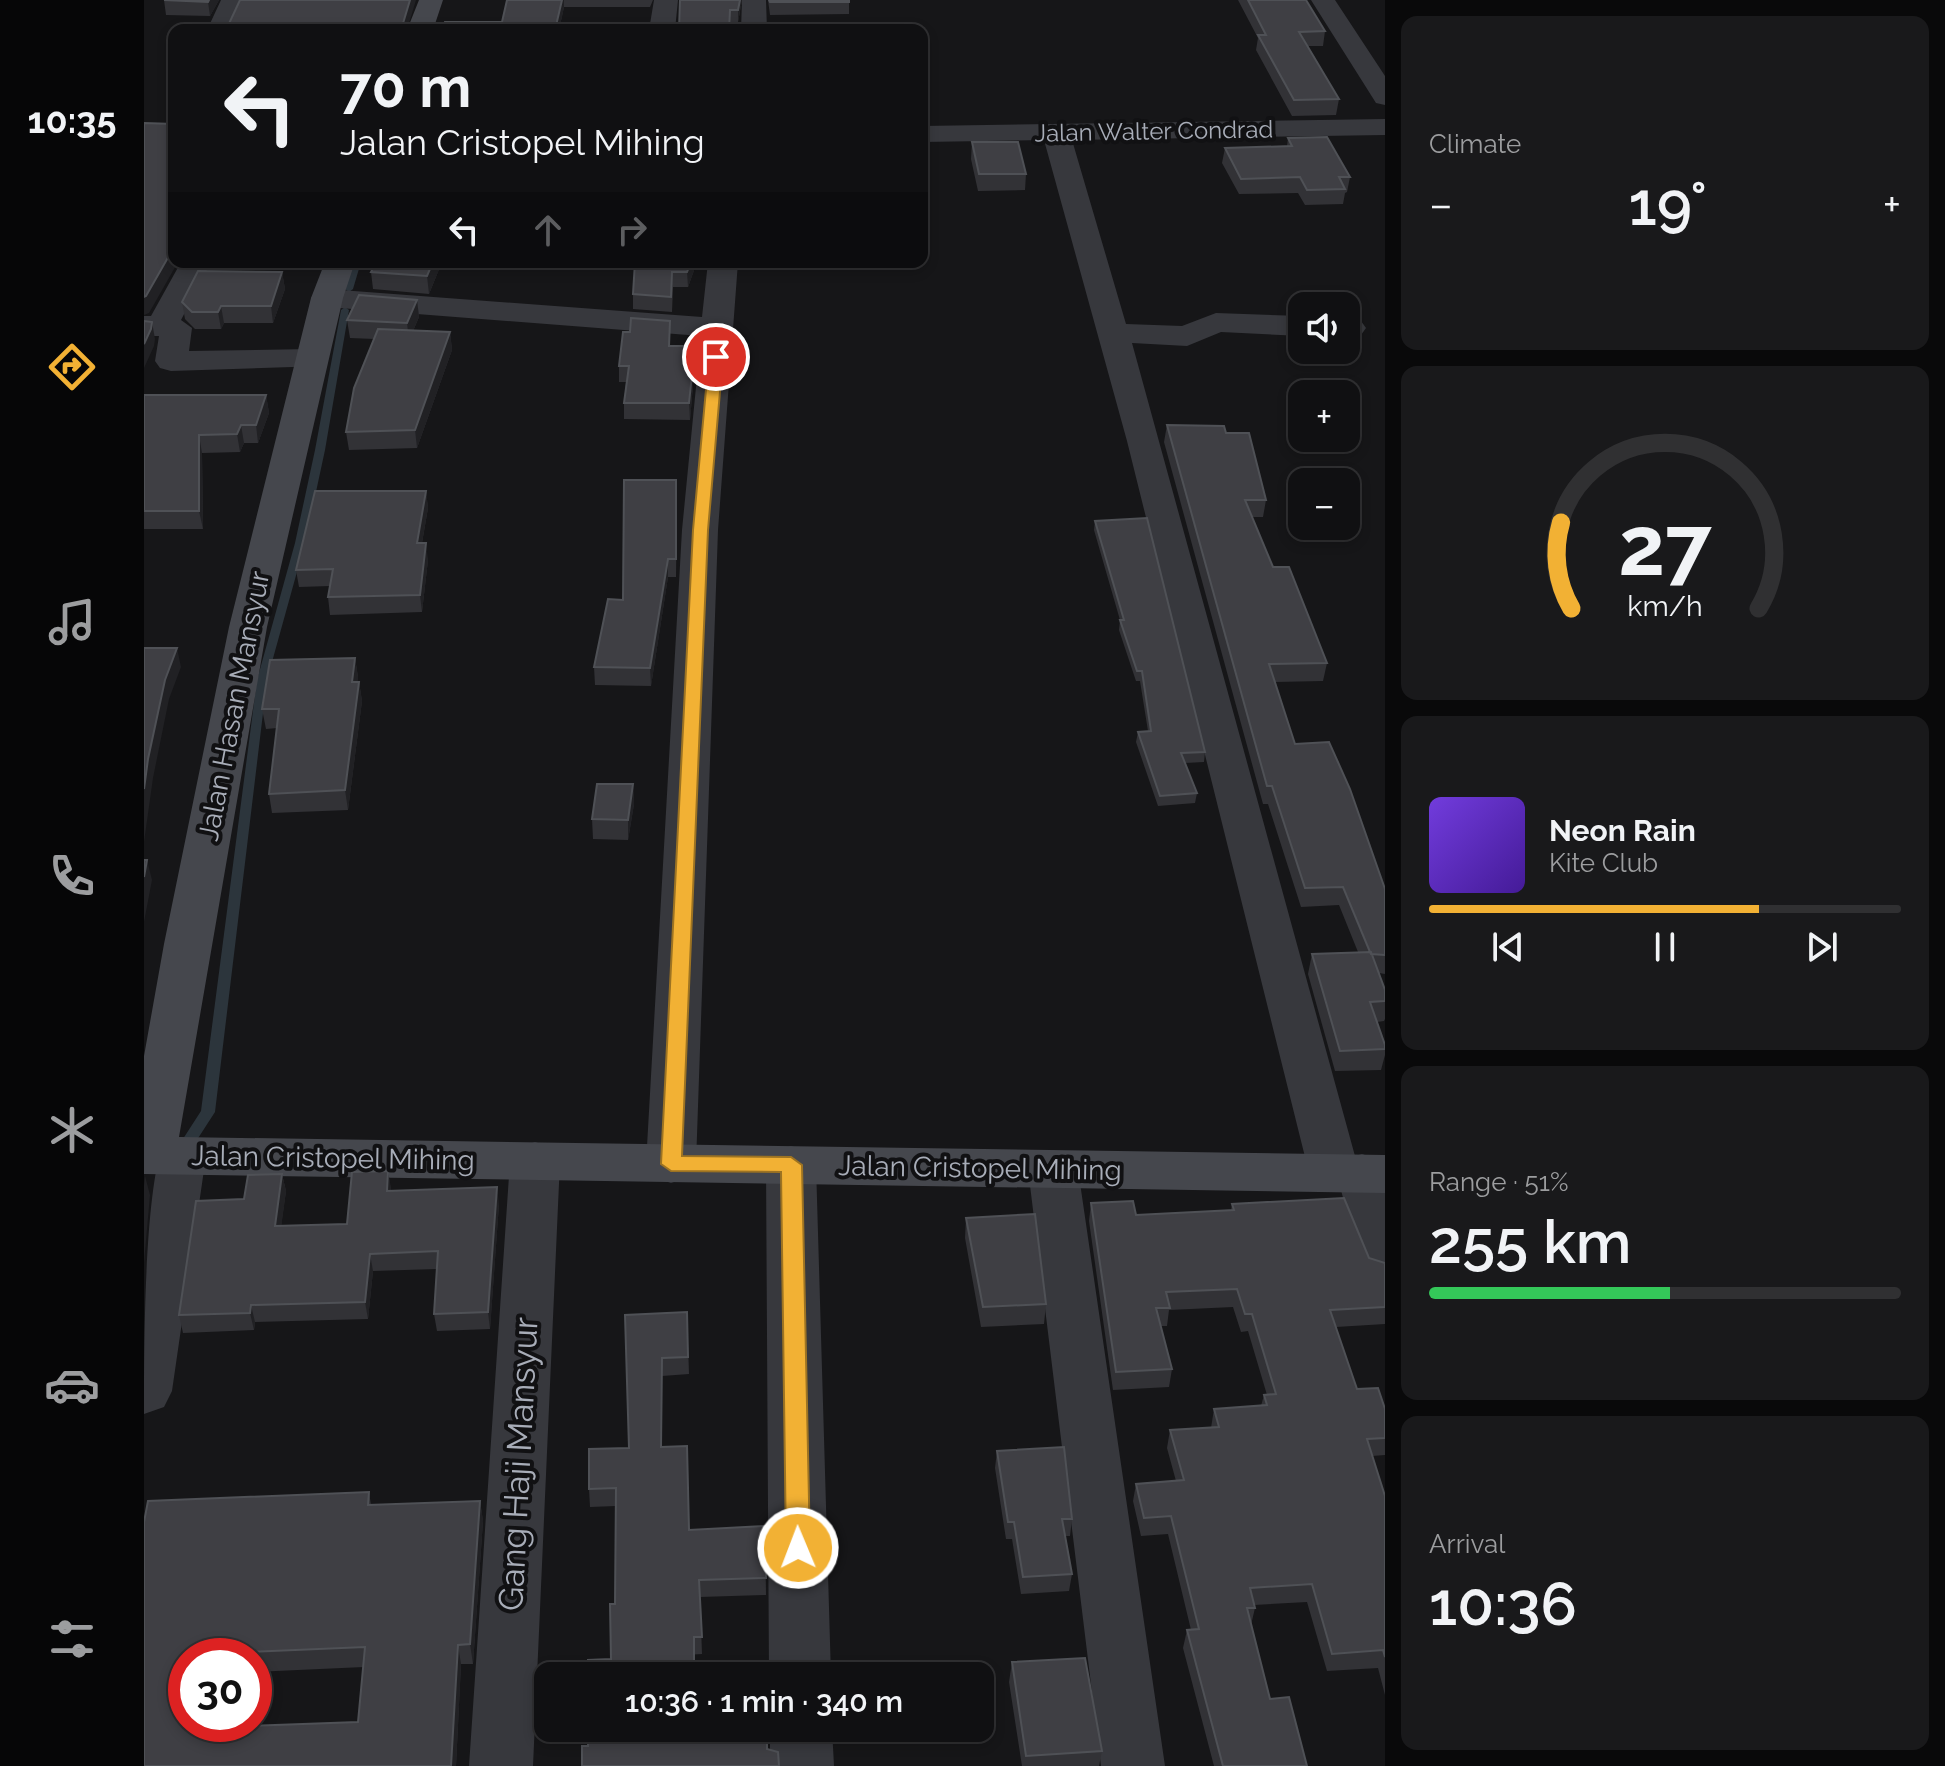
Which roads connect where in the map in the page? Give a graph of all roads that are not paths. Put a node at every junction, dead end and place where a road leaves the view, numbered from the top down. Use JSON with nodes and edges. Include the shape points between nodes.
{"nodes":[{"id":1,"x":233,"y":0,"type":"edge"},
{"id":2,"x":431,"y":0,"type":"edge"},
{"id":3,"x":666,"y":0,"type":"edge"},
{"id":4,"x":754,"y":0,"type":"edge"},
{"id":5,"x":1323,"y":0,"type":"edge"},
{"id":6,"x":223,"y":24,"type":"edge"},
{"id":7,"x":422,"y":24,"type":"edge"},
{"id":8,"x":663,"y":24,"type":"edge"},
{"id":9,"x":754,"y":24,"type":"edge"},
{"id":10,"x":1385,"y":97,"type":"edge"},
{"id":11,"x":1385,"y":127,"type":"edge"},
{"id":12,"x":1056,"y":133,"type":"junction"},
{"id":13,"x":928,"y":134,"type":"edge"},
{"id":14,"x":192,"y":268,"type":"edge"},
{"id":15,"x":723,"y":268,"type":"edge"},
{"id":16,"x":333,"y":280,"type":"edge"},
{"id":17,"x":1288,"y":325,"type":"edge"},
{"id":18,"x":153,"y":326,"type":"edge"},
{"id":19,"x":718,"y":328,"type":"junction"},
{"id":20,"x":1113,"y":333,"type":"junction"},
{"id":21,"x":312,"y":359,"type":"junction"},
{"id":22,"x":159,"y":1155,"type":"edge"},
{"id":23,"x":535,"y":1161,"type":"junction"},
{"id":24,"x":671,"y":1164,"type":"junction"},
{"id":25,"x":791,"y":1165,"type":"junction"},
{"id":26,"x":1053,"y":1169,"type":"junction"},
{"id":27,"x":1360,"y":1173,"type":"edge"},
{"id":28,"x":1385,"y":1260,"type":"edge"},
{"id":29,"x":144,"y":1391,"type":"edge"},
{"id":30,"x":800,"y":1662,"type":"edge"},
{"id":31,"x":801,"y":1742,"type":"edge"},
{"id":32,"x":501,"y":1766,"type":"edge"},
{"id":33,"x":802,"y":1766,"type":"edge"},
{"id":34,"x":1133,"y":1766,"type":"edge"}],
"edges":[{"from":1,"to":6,"type":"street"},
{"from":2,"to":7,"type":"street"},
{"from":3,"to":8,"type":"street"},
{"from":4,"to":9,"type":"street"},
{"from":5,"to":10,"type":"street"},
{"from":11,"to":12,"type":"street","name":"Jalan Walter Condrad"},
{"from":12,"to":13,"type":"street","name":"Jalan Walter Condrad"},
{"from":12,"to":20,"type":"street"},
{"from":14,"to":18,"type":"street"},
{"from":15,"to":19,"type":"street"},
{"from":16,"to":19,"type":"street"},
{"from":16,"to":21,"type":"street","name":"Jalan Hasan Mansyur"},
{"from":17,"to":20,"type":"street","via":[[1216,322],[1187,336]]},
{"from":18,"to":21,"type":"street","via":[[176,328],[171,361]]},
{"from":19,"to":24,"type":"street","via":[[700,530]]},
{"from":20,"to":27,"type":"street"},
{"from":21,"to":22,"type":"street","name":"Jalan Hasan Mansyur","via":[[248,627],[187,944]]},
{"from":22,"to":23,"type":"street","name":"Jalan Cristopel Mihing"},
{"from":22,"to":29,"type":"street"},
{"from":23,"to":24,"type":"street","name":"Jalan Cristopel Mihing"},
{"from":23,"to":32,"type":"street","name":"Gang Haji Mansyur"},
{"from":24,"to":25,"type":"street","name":"Jalan Cristopel Mihing"},
{"from":25,"to":26,"type":"street","name":"Jalan Cristopel Mihing"},
{"from":25,"to":30,"type":"street"},
{"from":26,"to":27,"type":"street","name":"Jalan Cristopel Mihing"},
{"from":26,"to":34,"type":"street"},
{"from":27,"to":28,"type":"street"},
{"from":31,"to":33,"type":"street"}]}
